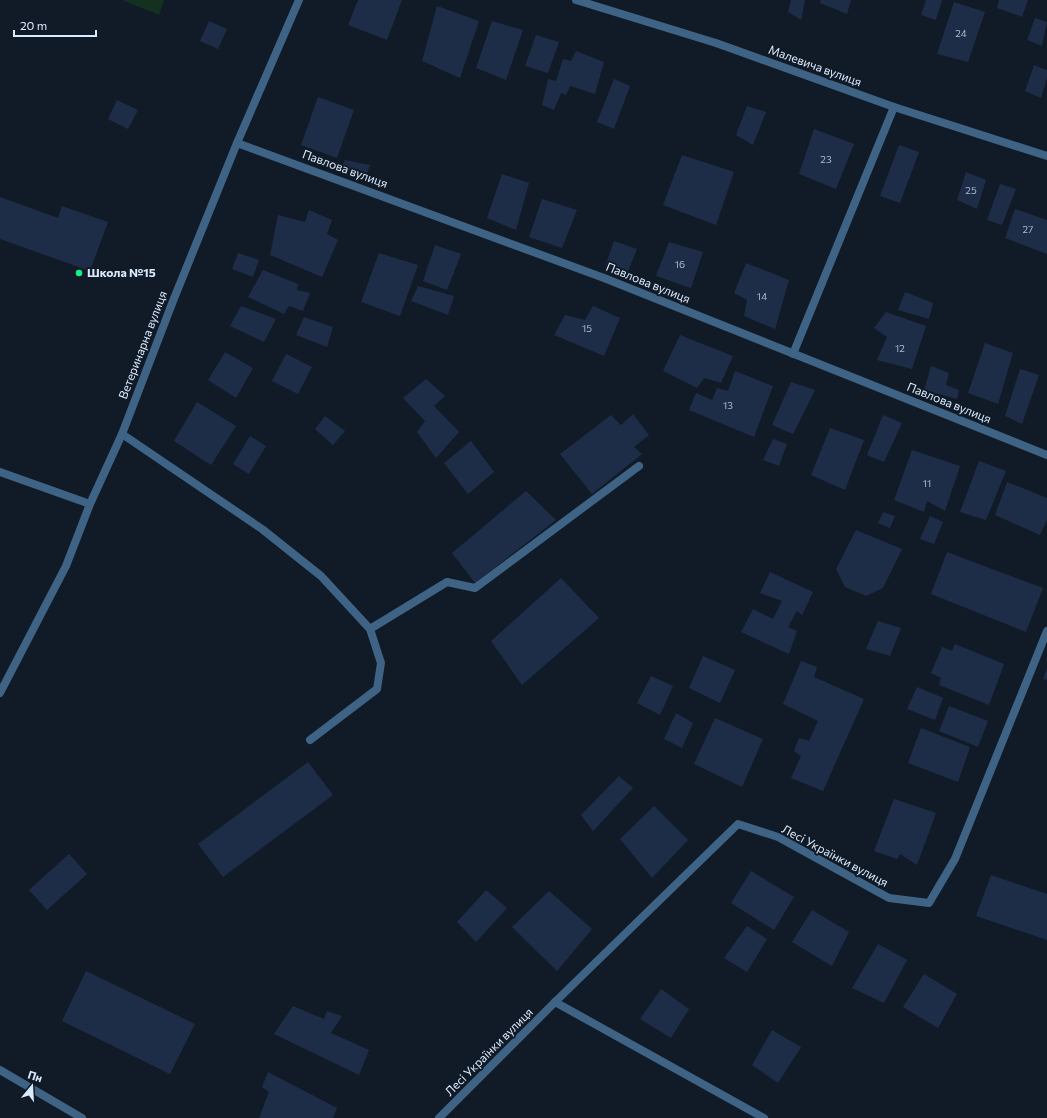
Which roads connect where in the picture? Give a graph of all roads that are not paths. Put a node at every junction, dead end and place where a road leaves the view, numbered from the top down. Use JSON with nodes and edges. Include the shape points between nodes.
{"nodes":[{"id":1,"x":299,"y":0,"type":"edge"},
{"id":2,"x":576,"y":0,"type":"edge"},
{"id":3,"x":894,"y":108,"type":"junction"},
{"id":4,"x":237,"y":143,"type":"junction"},
{"id":5,"x":1047,"y":156,"type":"edge"},
{"id":6,"x":793,"y":354,"type":"junction"},
{"id":7,"x":122,"y":434,"type":"junction"},
{"id":8,"x":1047,"y":455,"type":"edge"},
{"id":9,"x":639,"y":466,"type":"dead end"},
{"id":10,"x":0,"y":472,"type":"edge"},
{"id":11,"x":90,"y":504,"type":"junction"},
{"id":12,"x":370,"y":629,"type":"junction"},
{"id":13,"x":1047,"y":631,"type":"edge"},
{"id":14,"x":0,"y":693,"type":"edge"},
{"id":15,"x":310,"y":740,"type":"dead end"},
{"id":16,"x":555,"y":1002,"type":"junction"},
{"id":17,"x":0,"y":1070,"type":"edge"},
{"id":18,"x":82,"y":1118,"type":"edge"},
{"id":19,"x":439,"y":1118,"type":"edge"},
{"id":20,"x":764,"y":1118,"type":"edge"}],
"edges":[{"from":1,"to":4,"type":"street","name":"Ветеринарна вулиця"},
{"from":2,"to":3,"type":"street","name":"Малевича вулиця","via":[[716,43]]},
{"from":3,"to":5,"type":"street","name":"Малевича вулиця"},
{"from":3,"to":6,"type":"street"},
{"from":4,"to":6,"type":"street","name":"Павлова вулиця","via":[[604,278]]},
{"from":4,"to":7,"type":"street","name":"Ветеринарна вулиця"},
{"from":6,"to":8,"type":"street","name":"Павлова вулиця"},
{"from":7,"to":11,"type":"street","name":"Ветеринарна вулиця"},
{"from":7,"to":12,"type":"street","via":[[262,529],[321,576]]},
{"from":9,"to":12,"type":"street","via":[[475,588],[447,582]]},
{"from":10,"to":11,"type":"street"},
{"from":11,"to":14,"type":"street","name":"Ветеринарна вулиця","via":[[66,566]]},
{"from":12,"to":15,"type":"street","via":[[381,663],[377,689]]},
{"from":13,"to":16,"type":"street","name":"Лесі Українки вулиця","via":[[955,859],[929,904],[889,898],[778,837],[738,824]]},
{"from":16,"to":19,"type":"street","name":"Лесі Українки вулиця"},
{"from":16,"to":20,"type":"street"},
{"from":17,"to":18,"type":"street"}]}
